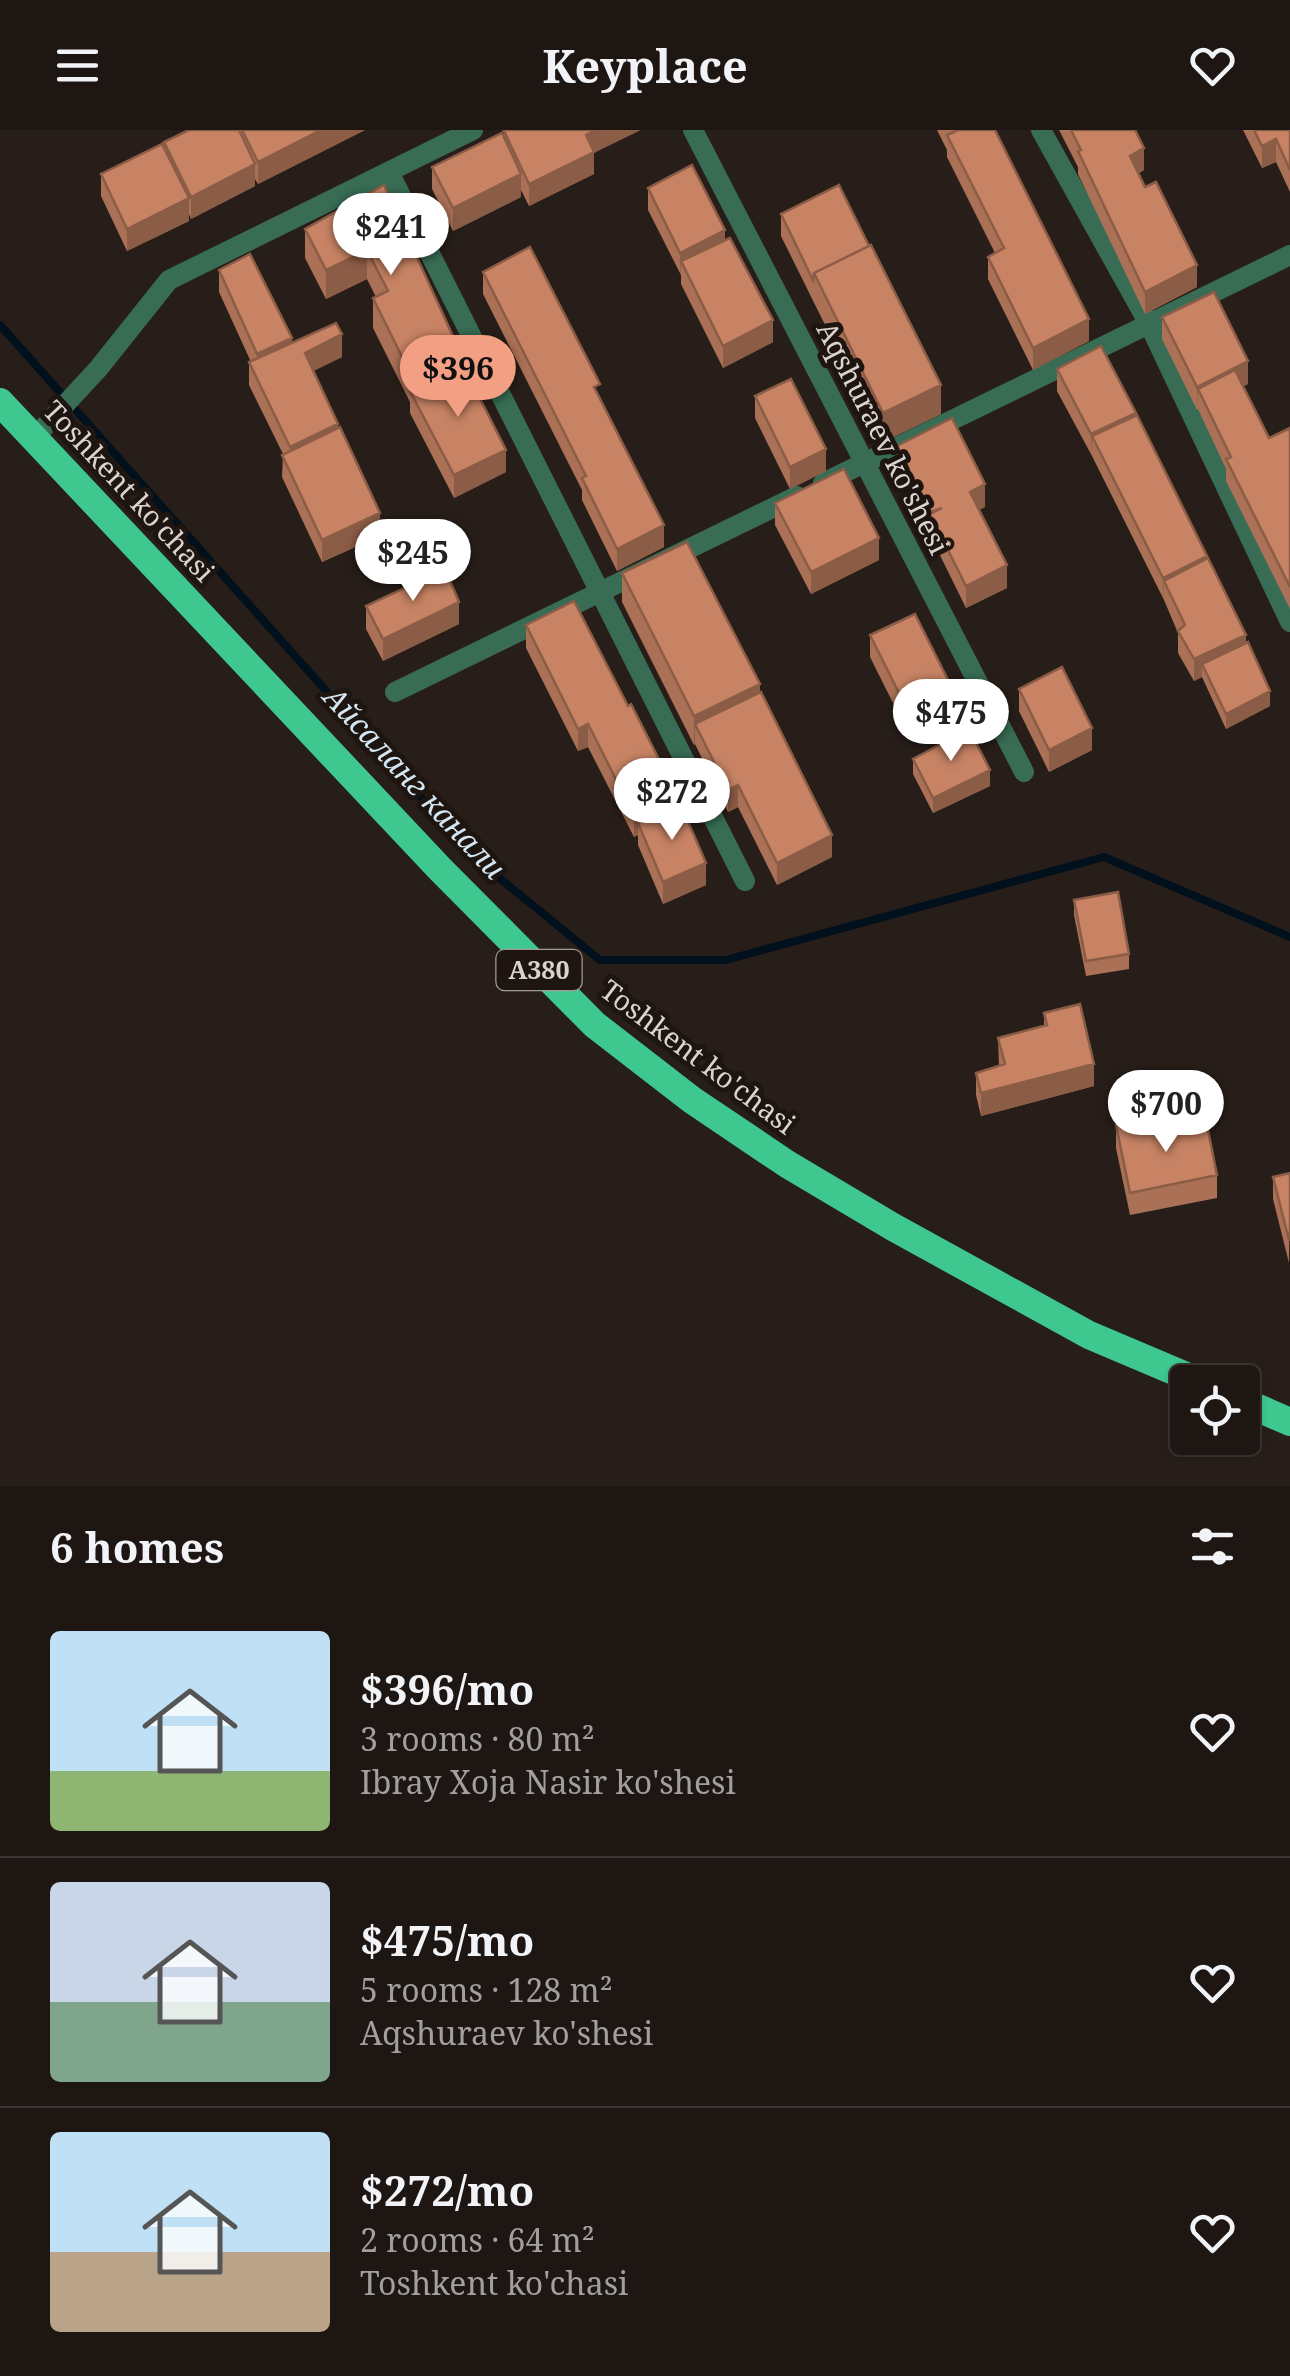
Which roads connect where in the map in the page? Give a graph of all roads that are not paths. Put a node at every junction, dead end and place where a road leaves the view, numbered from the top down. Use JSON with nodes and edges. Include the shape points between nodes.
{"nodes":[{"id":1,"x":473,"y":130,"type":"edge"},
{"id":2,"x":693,"y":130,"type":"edge"},
{"id":3,"x":1041,"y":130,"type":"edge"},
{"id":4,"x":388,"y":172,"type":"junction"},
{"id":5,"x":1290,"y":255,"type":"edge"},
{"id":6,"x":1149,"y":324,"type":"junction"},
{"id":7,"x":0,"y":402,"type":"edge"},
{"id":8,"x":34,"y":438,"type":"junction"},
{"id":9,"x":864,"y":463,"type":"junction"},
{"id":10,"x":600,"y":592,"type":"junction"},
{"id":11,"x":1290,"y":622,"type":"edge"},
{"id":12,"x":395,"y":692,"type":"dead end"},
{"id":13,"x":1024,"y":772,"type":"dead end"},
{"id":14,"x":745,"y":880,"type":"dead end"},
{"id":15,"x":1170,"y":1369,"type":"edge"},
{"id":16,"x":1260,"y":1409,"type":"edge"},
{"id":17,"x":1290,"y":1422,"type":"edge"}],
"edges":[{"from":1,"to":4,"type":"street"},
{"from":2,"to":9,"type":"street","name":"Aqshuraev ko'shesi"},
{"from":3,"to":6,"type":"street"},
{"from":4,"to":8,"type":"street","via":[[169,280]]},
{"from":4,"to":10,"type":"street"},
{"from":5,"to":6,"type":"street"},
{"from":6,"to":9,"type":"street"},
{"from":6,"to":11,"type":"street"},
{"from":7,"to":8,"type":"highway","name":"Toshkent ko'chasi","number":"A380"},
{"from":8,"to":15,"type":"highway","name":"Toshkent ko'chasi","number":"A380","via":[[596,1025],[787,1164],[1089,1334]]},
{"from":9,"to":10,"type":"street"},
{"from":9,"to":13,"type":"street","name":"Aqshuraev ko'shesi"},
{"from":10,"to":12,"type":"street"},
{"from":10,"to":14,"type":"street"},
{"from":16,"to":17,"type":"highway"}]}
